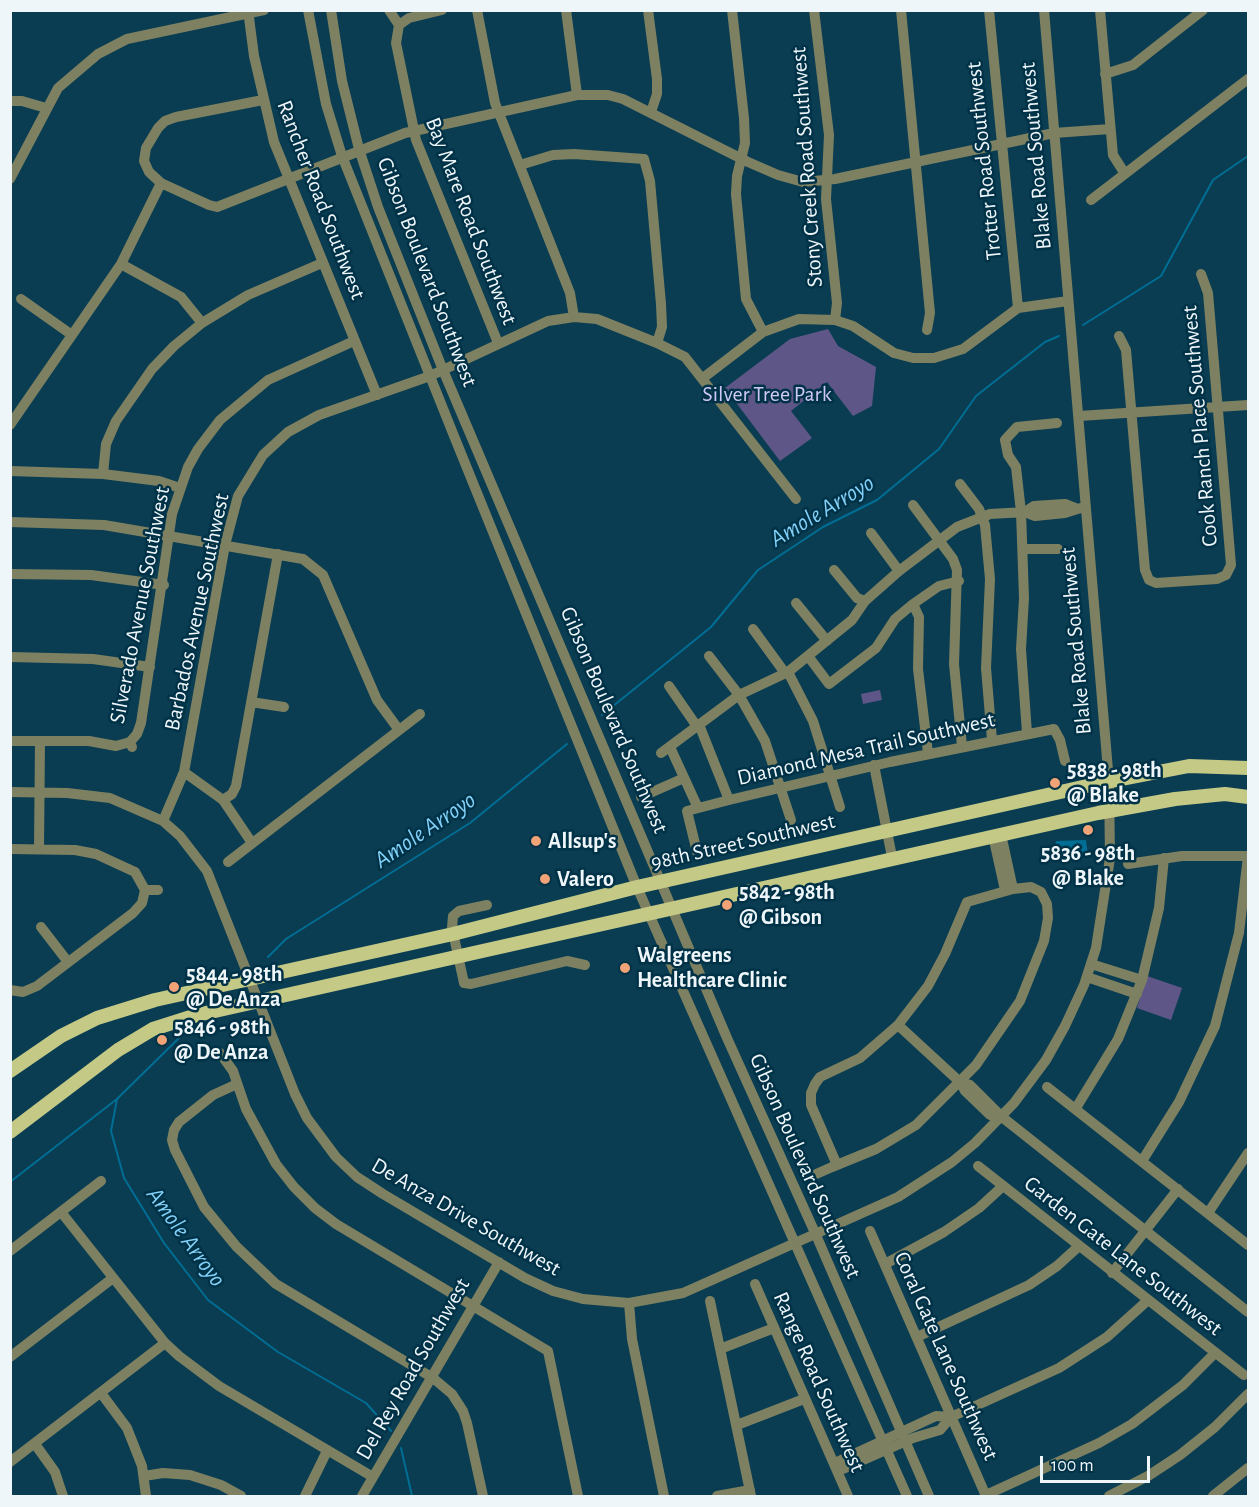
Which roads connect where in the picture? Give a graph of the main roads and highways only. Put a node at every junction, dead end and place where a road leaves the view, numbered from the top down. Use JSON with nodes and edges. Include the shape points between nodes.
{"nodes":[{"id":1,"x":1248,"y":768,"type":"edge"},
{"id":2,"x":1248,"y":797,"type":"edge"},
{"id":3,"x":10,"y":1071,"type":"edge"},
{"id":4,"x":10,"y":1132,"type":"edge"}],
"edges":[{"from":1,"to":3,"type":"main road","name":"98th Street Southwest","via":[[1189,766],[1109,782],[155,1000],[97,1018],[61,1036]]},
{"from":2,"to":4,"type":"main road","via":[[1225,794],[1111,810],[197,1015],[144,1034]]}]}
